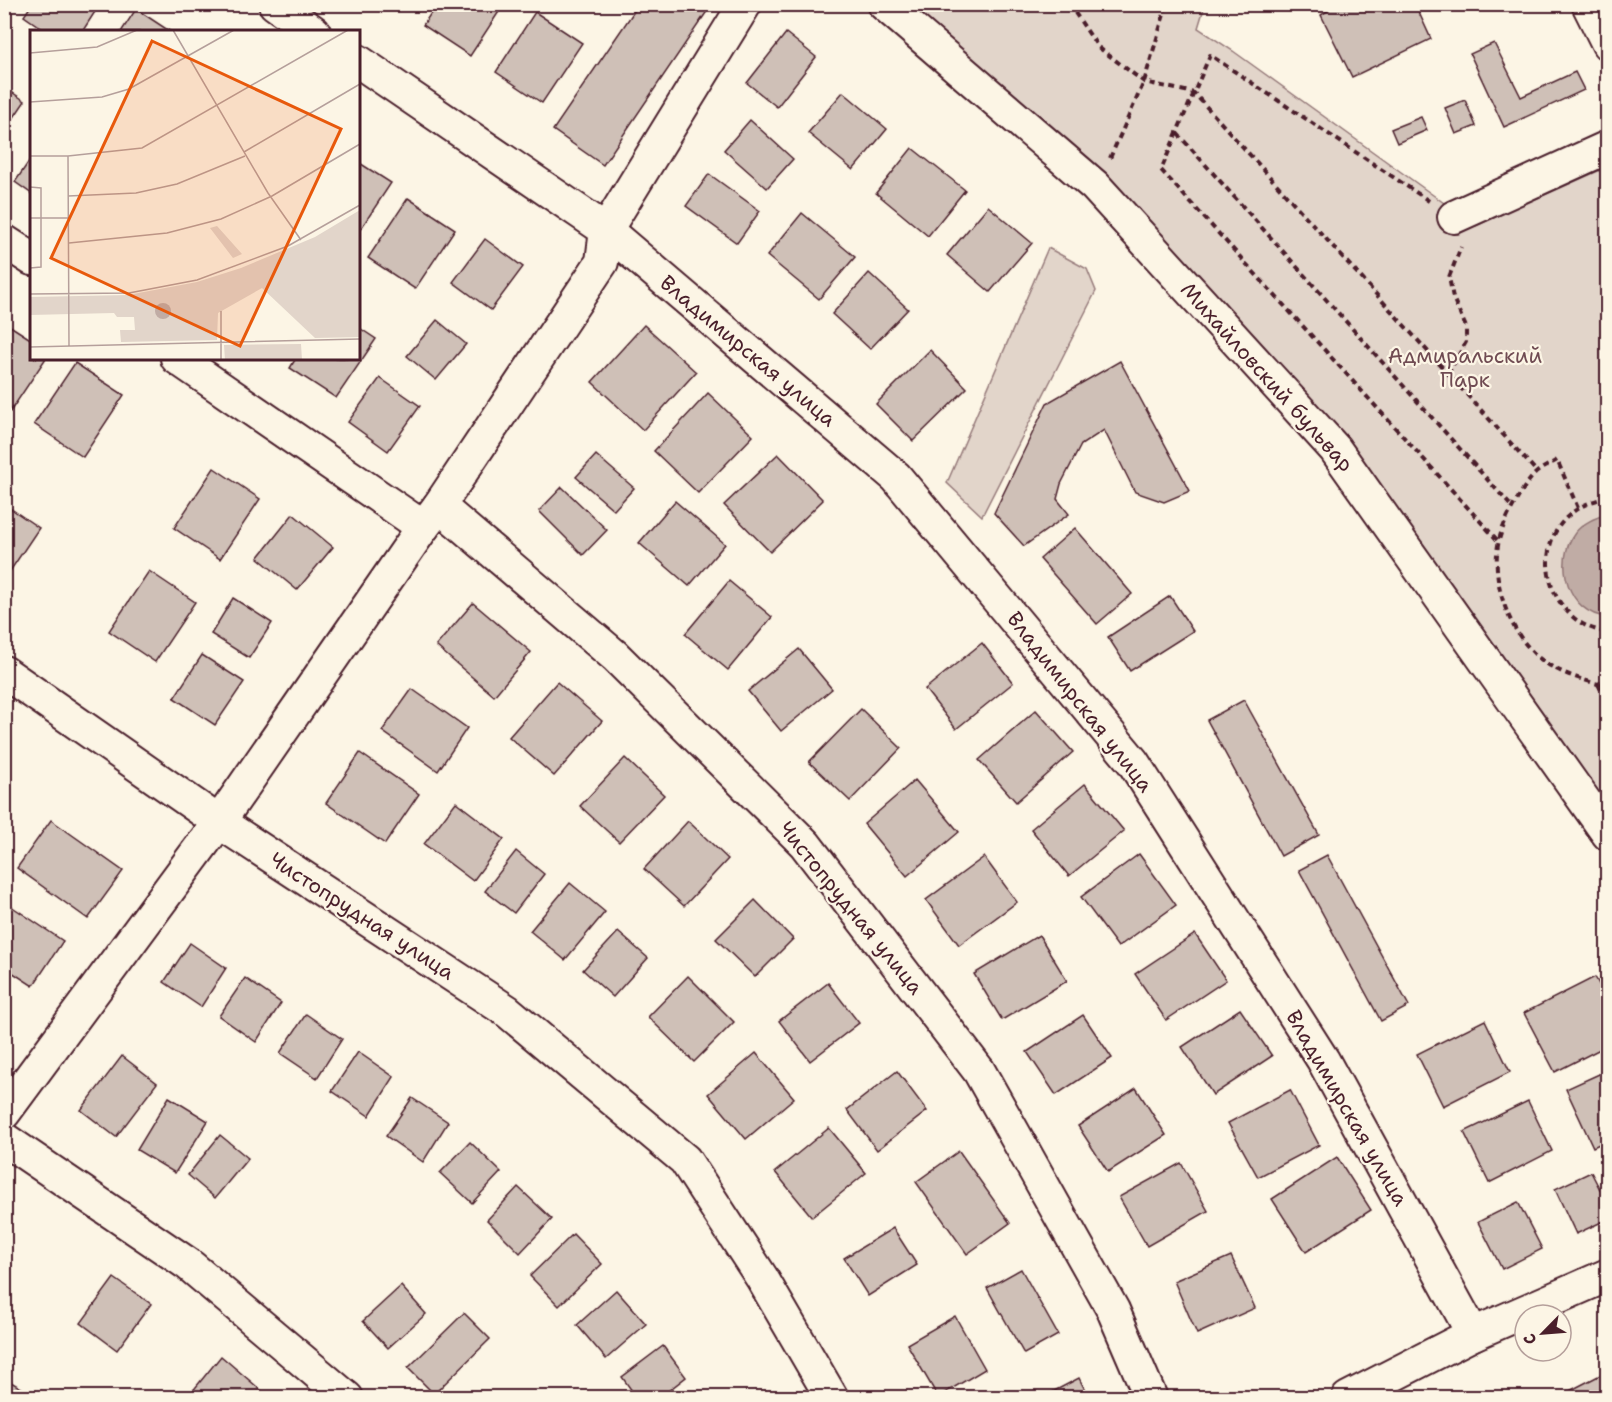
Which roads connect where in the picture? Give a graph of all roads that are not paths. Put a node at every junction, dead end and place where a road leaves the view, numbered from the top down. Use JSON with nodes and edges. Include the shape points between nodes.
{"nodes":[{"id":1,"x":275,"y":4,"type":"edge"},
{"id":2,"x":745,"y":4,"type":"edge"},
{"id":3,"x":884,"y":4,"type":"edge"},
{"id":4,"x":1588,"y":4,"type":"edge"},
{"id":5,"x":312,"y":30,"type":"edge"},
{"id":6,"x":1608,"y":44,"type":"edge"},
{"id":7,"x":360,"y":63,"type":"edge"},
{"id":8,"x":1608,"y":147,"type":"edge"},
{"id":9,"x":606,"y":230,"type":"junction"},
{"id":10,"x":1458,"y":230,"type":"road end"},
{"id":11,"x":4,"y":241,"type":"edge"},
{"id":12,"x":30,"y":258,"type":"edge"},
{"id":13,"x":180,"y":360,"type":"edge"},
{"id":14,"x":431,"y":516,"type":"junction"},
{"id":15,"x":4,"y":672,"type":"edge"},
{"id":16,"x":219,"y":822,"type":"junction"},
{"id":17,"x":1608,"y":834,"type":"edge"},
{"id":18,"x":4,"y":1113,"type":"edge"},
{"id":19,"x":4,"y":1139,"type":"edge"},
{"id":20,"x":1608,"y":1275,"type":"edge"},
{"id":21,"x":1473,"y":1334,"type":"junction"},
{"id":22,"x":346,"y":1398,"type":"edge"},
{"id":23,"x":832,"y":1398,"type":"edge"},
{"id":24,"x":1151,"y":1398,"type":"edge"},
{"id":25,"x":1347,"y":1398,"type":"edge"}],
"edges":[{"from":1,"to":5,"type":"street"},
{"from":2,"to":9,"type":"street"},
{"from":3,"to":17,"type":"street","name":"Михайловский бульвар","via":[[1095,186],[1335,449]]},
{"from":4,"to":6,"type":"street"},
{"from":7,"to":9,"type":"street","name":"Владимирская улица"},
{"from":8,"to":10,"type":"street"},
{"from":9,"to":14,"type":"street","via":[[602,262]]},
{"from":9,"to":21,"type":"street","name":"Владимирская улица","via":[[896,477],[1133,762],[1323,1060]]},
{"from":11,"to":12,"type":"street"},
{"from":13,"to":14,"type":"street","name":"Чистопрудная улица"},
{"from":14,"to":16,"type":"street"},
{"from":14,"to":24,"type":"street","name":"Чистопрудная улица","via":[[615,657],[805,844],[979,1071],[1113,1310]]},
{"from":15,"to":16,"type":"street","name":"Чистопрудная улица"},
{"from":16,"to":18,"type":"street"},
{"from":16,"to":23,"type":"street","name":"Чистопрудная улица","via":[[507,1011],[685,1160],[762,1278]]},
{"from":19,"to":22,"type":"street","via":[[188,1264]]},
{"from":20,"to":21,"type":"street"},
{"from":21,"to":25,"type":"street"}]}
